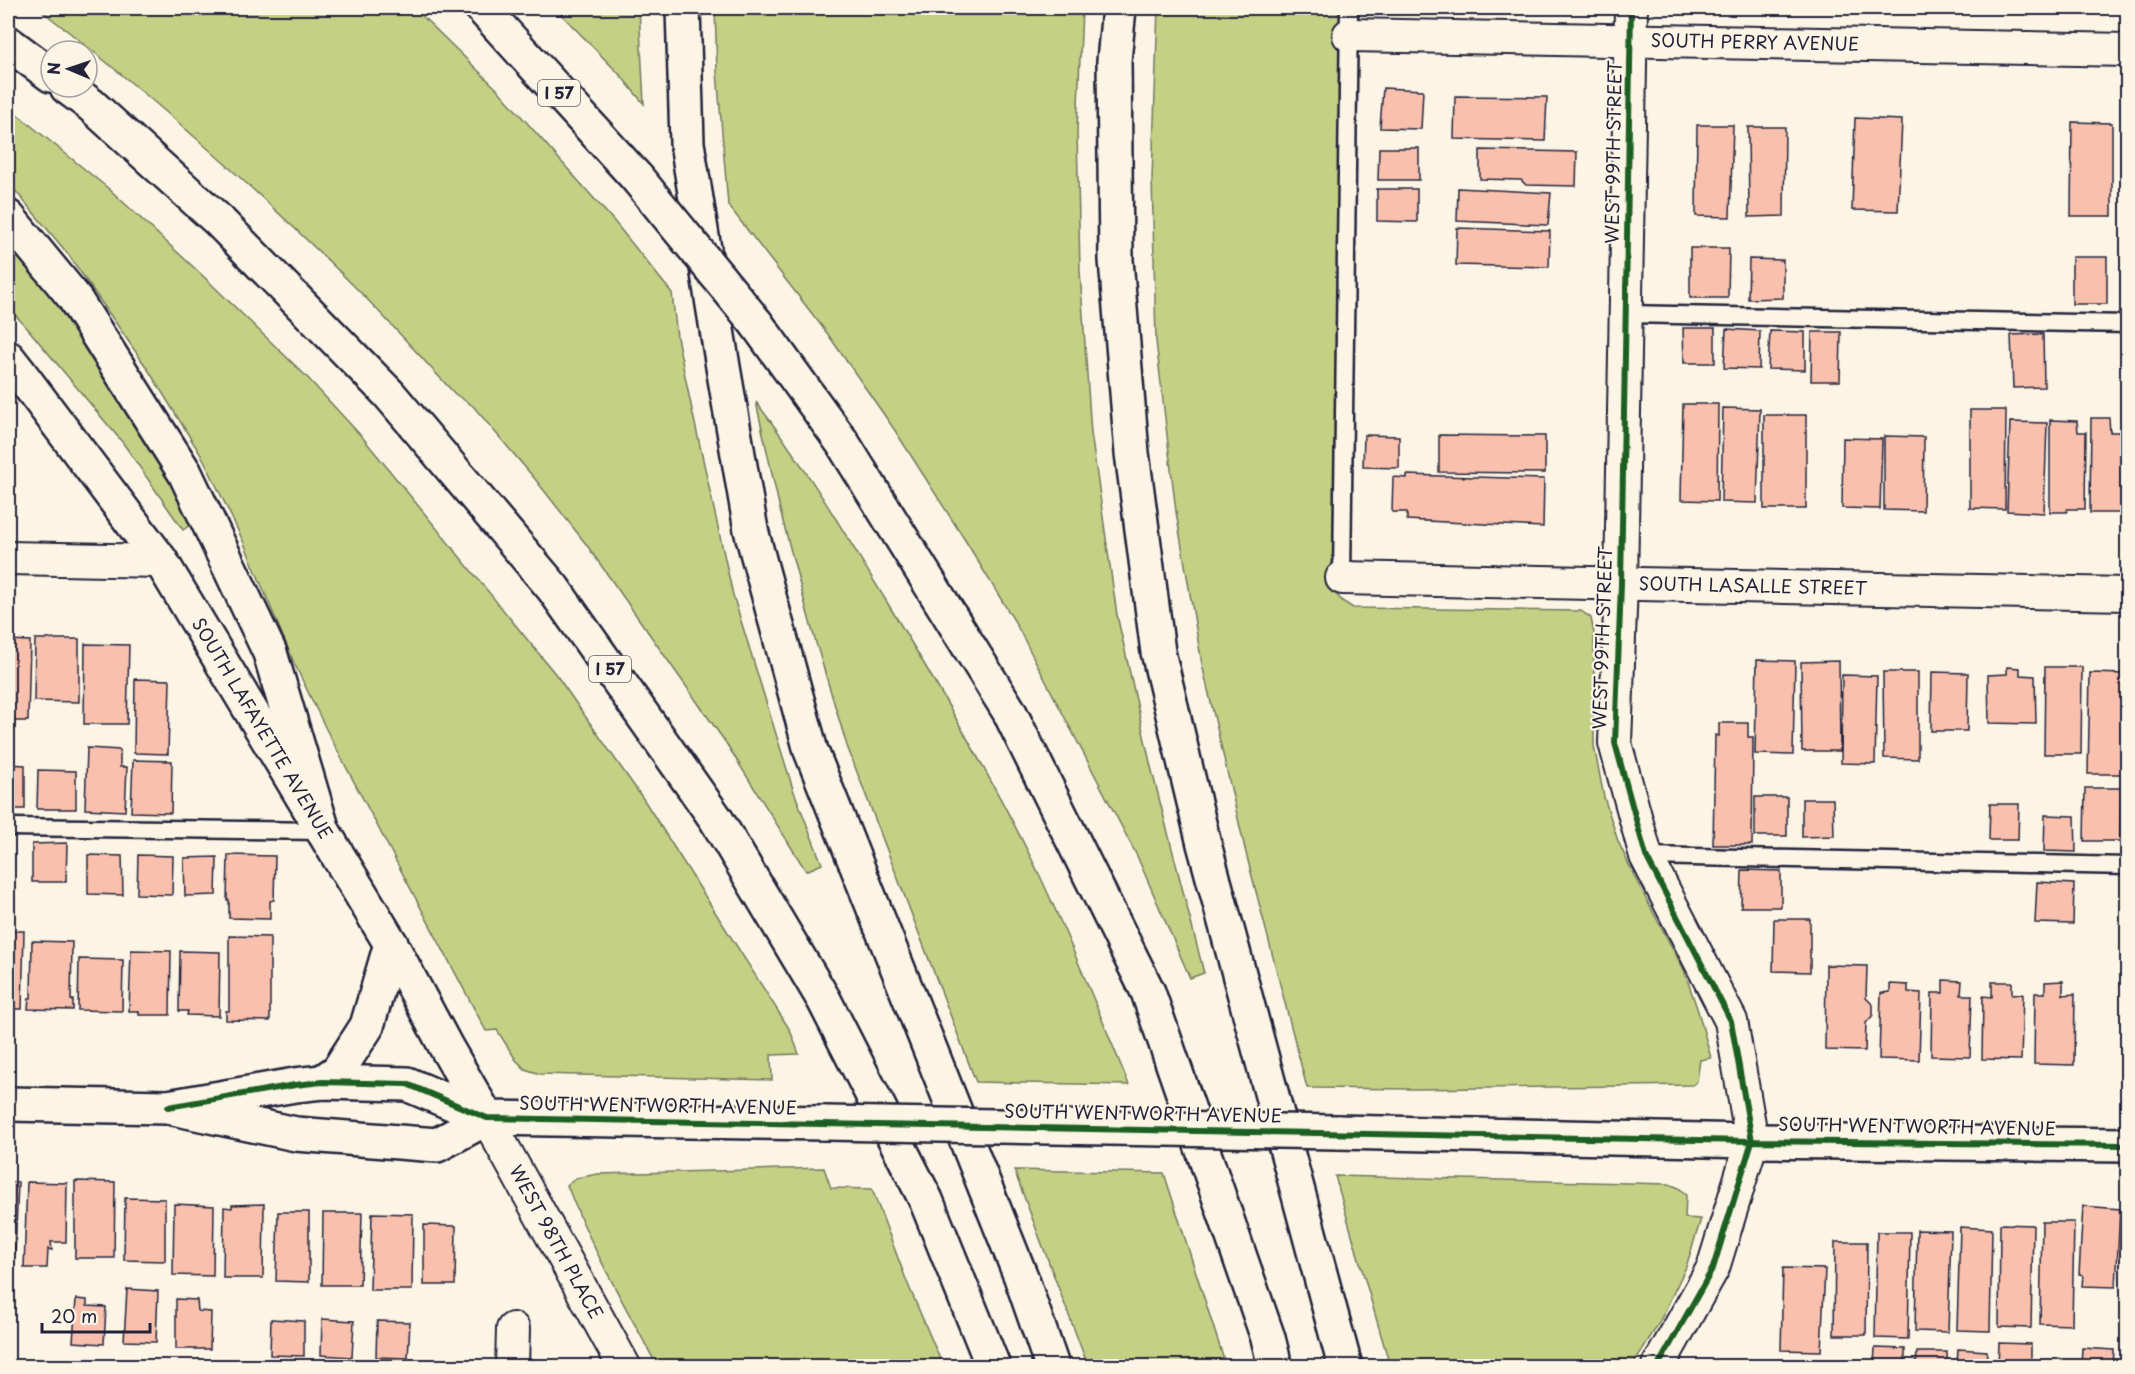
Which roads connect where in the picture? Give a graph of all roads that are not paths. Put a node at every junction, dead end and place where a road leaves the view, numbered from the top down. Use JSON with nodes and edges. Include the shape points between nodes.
{"nodes":[{"id":1,"x":482,"y":8,"type":"edge"},
{"id":2,"x":683,"y":8,"type":"edge"},
{"id":3,"x":1119,"y":8,"type":"edge"},
{"id":4,"x":1631,"y":8,"type":"edge"},
{"id":5,"x":1349,"y":21,"type":"edge"},
{"id":6,"x":1631,"y":41,"type":"junction"},
{"id":7,"x":8,"y":43,"type":"edge"},
{"id":8,"x":2127,"y":50,"type":"edge"},
{"id":9,"x":39,"y":66,"type":"edge"},
{"id":10,"x":83,"y":99,"type":"edge"},
{"id":11,"x":8,"y":217,"type":"edge"},
{"id":12,"x":1626,"y":314,"type":"junction"},
{"id":13,"x":2127,"y":324,"type":"edge"},
{"id":14,"x":8,"y":358,"type":"edge"},
{"id":15,"x":8,"y":558,"type":"edge"},
{"id":16,"x":161,"y":561,"type":"junction"},
{"id":17,"x":1342,"y":578,"type":"joint"},
{"id":18,"x":1621,"y":584,"type":"junction"},
{"id":19,"x":2127,"y":594,"type":"edge"},
{"id":20,"x":8,"y":827,"type":"edge"},
{"id":21,"x":323,"y":831,"type":"junction"},
{"id":22,"x":1646,"y":856,"type":"junction"},
{"id":23,"x":2127,"y":866,"type":"edge"},
{"id":24,"x":392,"y":944,"type":"junction"},
{"id":25,"x":322,"y":1082,"type":"junction"},
{"id":26,"x":8,"y":1104,"type":"edge"},
{"id":27,"x":168,"y":1107,"type":"junction"},
{"id":28,"x":487,"y":1118,"type":"junction"},
{"id":29,"x":1752,"y":1141,"type":"junction"},
{"id":30,"x":2127,"y":1144,"type":"edge"},
{"id":31,"x":513,"y":1329,"type":"dead end"},
{"id":32,"x":512,"y":1366,"type":"edge"},
{"id":33,"x":624,"y":1366,"type":"edge"},
{"id":34,"x":993,"y":1366,"type":"edge"},
{"id":35,"x":1052,"y":1366,"type":"edge"},
{"id":36,"x":1275,"y":1366,"type":"edge"},
{"id":37,"x":1345,"y":1366,"type":"edge"},
{"id":38,"x":1658,"y":1366,"type":"edge"}],
"edges":[{"from":1,"to":36,"type":"main road","number":"I 57","bridge":true,"via":[[637,178],[756,323],[842,442],[1009,711],[1148,992]]},
{"from":2,"to":35,"type":"main road","via":[[687,143],[751,530],[811,751],[1017,1266]]},
{"from":3,"to":37,"type":"main road","via":[[1114,61],[1116,260],[1132,453],[1158,651],[1204,844]]},
{"from":4,"to":6,"type":"street","name":"WEST 99TH STREET"},
{"from":5,"to":6,"type":"street","name":"SOUTH PERRY AVENUE"},
{"from":5,"to":17,"type":"lane"},
{"from":6,"to":8,"type":"street","name":"SOUTH PERRY AVENUE"},
{"from":6,"to":12,"type":"street","name":"WEST 99TH STREET"},
{"from":7,"to":9,"type":"main road"},
{"from":10,"to":34,"type":"main road","number":"I 57","via":[[218,220],[389,394],[553,588],[716,819],[824,1000],[926,1200]]},
{"from":11,"to":21,"type":"main road","via":[[73,296],[185,473],[270,653]]},
{"from":12,"to":13,"type":"lane"},
{"from":12,"to":18,"type":"street","name":"WEST 99TH STREET"},
{"from":14,"to":16,"type":"main road","name":"SOUTH LAFAYETTE AVENUE"},
{"from":15,"to":16,"type":"street"},
{"from":16,"to":21,"type":"main road","name":"SOUTH LAFAYETTE AVENUE"},
{"from":17,"to":18,"type":"street","name":"SOUTH LASALLE STREET"},
{"from":18,"to":19,"type":"street","name":"SOUTH LASALLE STREET"},
{"from":18,"to":22,"type":"street","name":"WEST 99TH STREET","via":[[1614,743]]},
{"from":20,"to":21,"type":"lane"},
{"from":21,"to":24,"type":"main road","name":"SOUTH LAFAYETTE AVENUE"},
{"from":22,"to":23,"type":"lane"},
{"from":22,"to":29,"type":"street","name":"WEST 99TH STREET","via":[[1731,1021]]},
{"from":24,"to":25,"type":"main road","via":[[367,1026],[338,1071]]},
{"from":24,"to":28,"type":"main road","name":"SOUTH LAFAYETTE AVENUE"},
{"from":25,"to":27,"type":"main road","name":"SOUTH WENTWORTH AVENUE"},
{"from":25,"to":28,"type":"main road","name":"SOUTH WENTWORTH AVENUE","via":[[407,1084]]},
{"from":26,"to":27,"type":"main road","name":"SOUTH WENTWORTH AVENUE"},
{"from":27,"to":28,"type":"main road","name":"SOUTH WENTWORTH AVENUE","via":[[296,1134],[437,1145]]},
{"from":28,"to":29,"type":"main road","name":"SOUTH WENTWORTH AVENUE","bridge":true},
{"from":28,"to":33,"type":"street","name":"WEST 98TH PLACE"},
{"from":29,"to":30,"type":"main road","name":"SOUTH WENTWORTH AVENUE"},
{"from":29,"to":38,"type":"street","name":"WEST 99TH STREET","via":[[1713,1268]]},
{"from":31,"to":32,"type":"street"}]}
